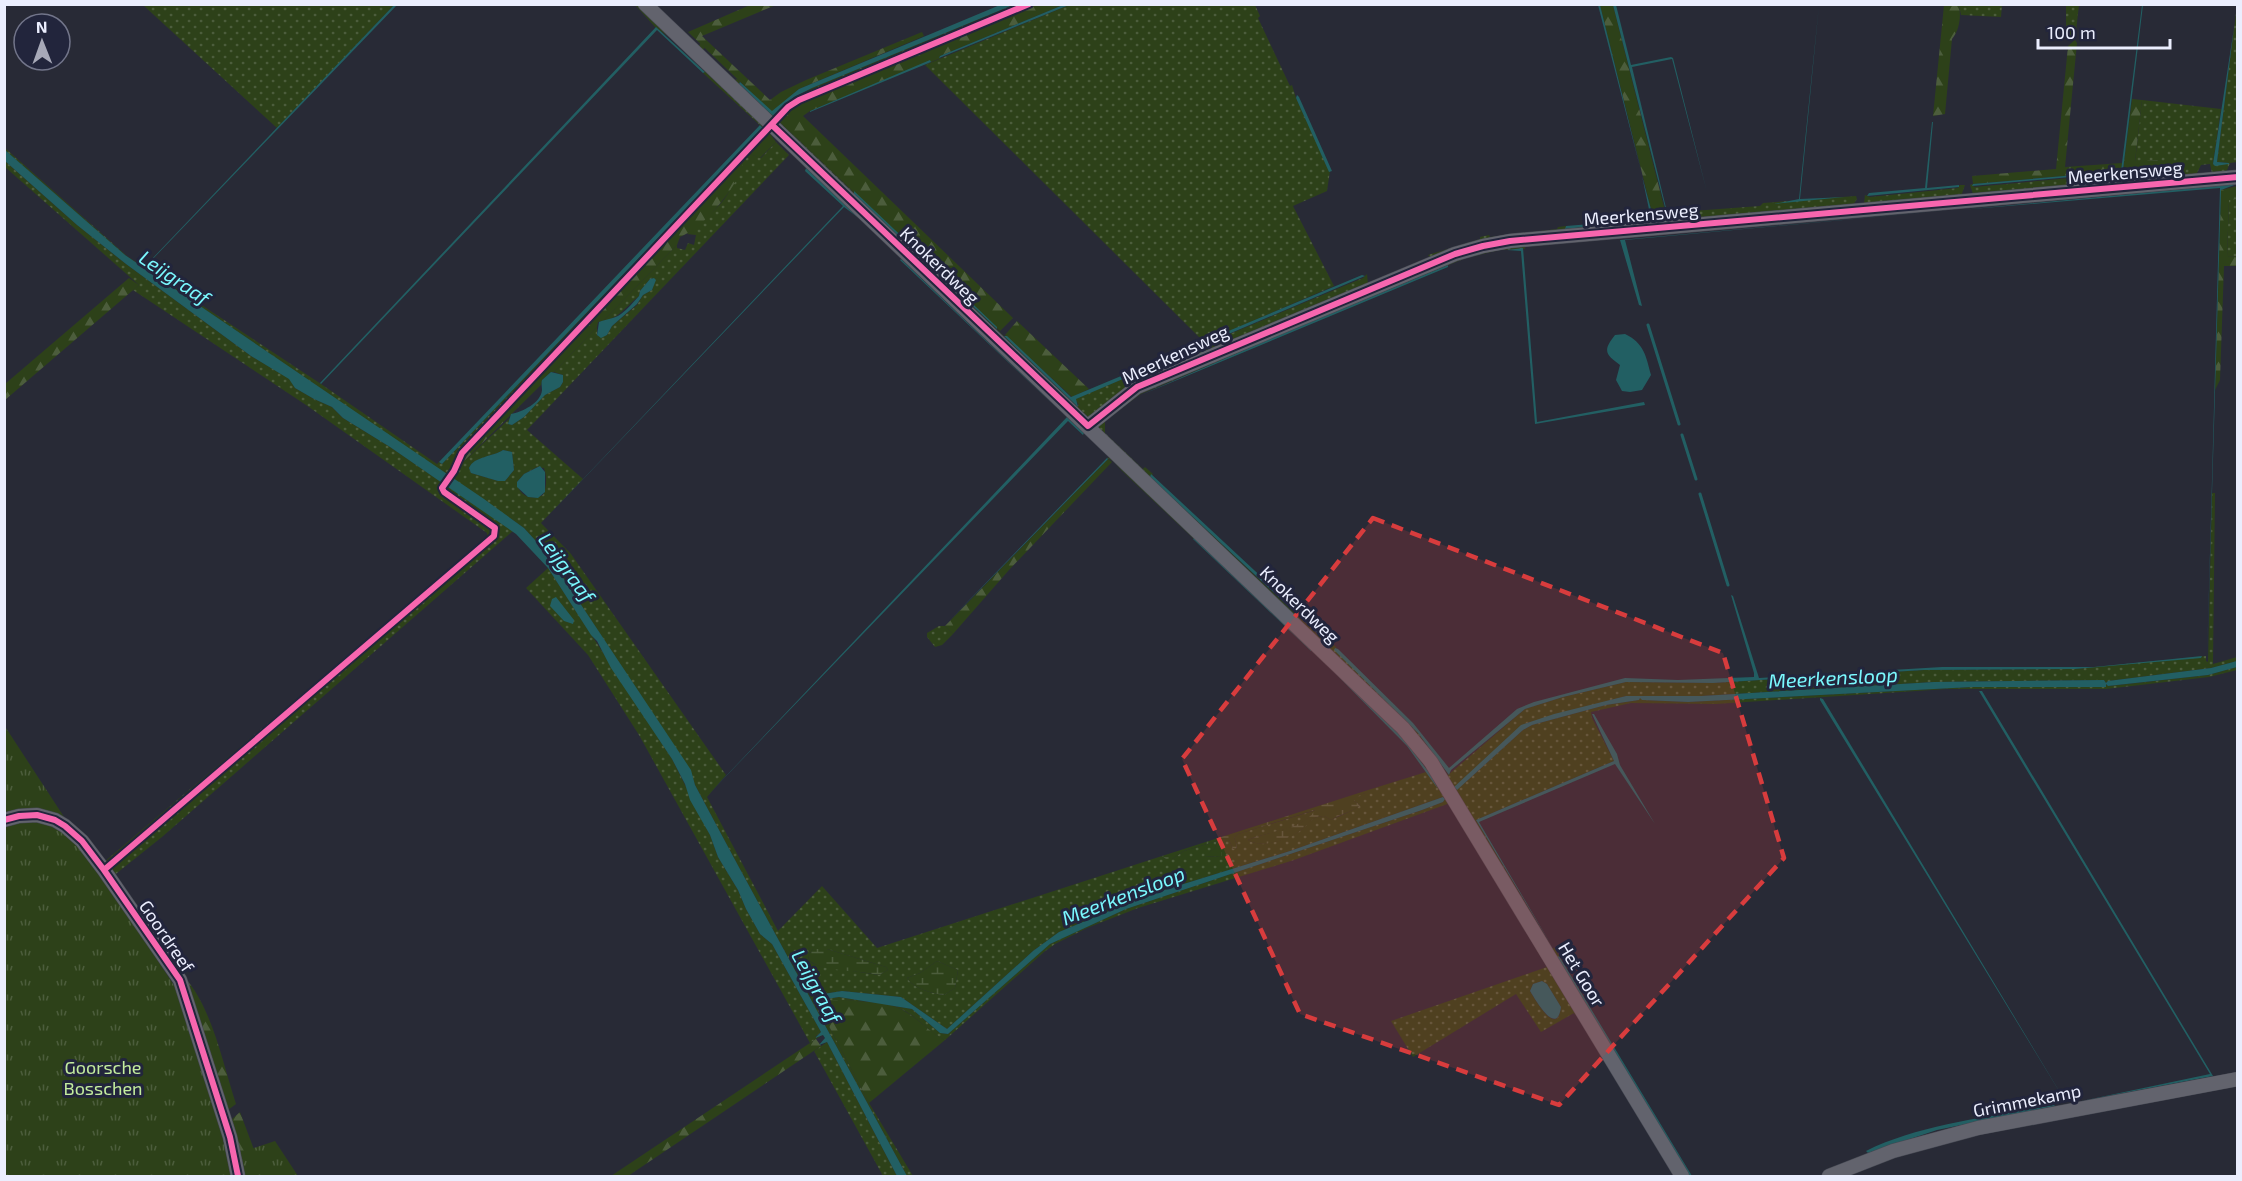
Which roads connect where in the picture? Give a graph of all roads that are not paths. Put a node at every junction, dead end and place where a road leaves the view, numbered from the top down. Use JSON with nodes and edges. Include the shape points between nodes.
{"nodes":[{"id":1,"x":645,"y":4,"type":"edge"},
{"id":2,"x":2238,"y":177,"type":"edge"},
{"id":3,"x":1088,"y":426,"type":"junction"},
{"id":4,"x":1449,"y":792,"type":"joint"},
{"id":5,"x":4,"y":820,"type":"edge"},
{"id":6,"x":2238,"y":1079,"type":"edge"},
{"id":7,"x":238,"y":1176,"type":"edge"},
{"id":8,"x":1682,"y":1176,"type":"edge"},
{"id":9,"x":1829,"y":1176,"type":"edge"}],
"edges":[{"from":1,"to":3,"type":"street","name":"Knokerdweg"},
{"from":2,"to":3,"type":"street","name":"Meerkensweg","via":[[1483,246],[1455,254],[1137,387]]},
{"from":3,"to":4,"type":"street","name":"Knokerdweg","via":[[1403,728]]},
{"from":4,"to":8,"type":"street","name":"Het Goor"},
{"from":5,"to":7,"type":"street","name":"Goordreef","via":[[37,815],[55,820],[73,834],[104,870],[180,980],[230,1137]]},
{"from":6,"to":9,"type":"street","name":"Grimmekamp","via":[[1967,1130],[1893,1151]]}]}
